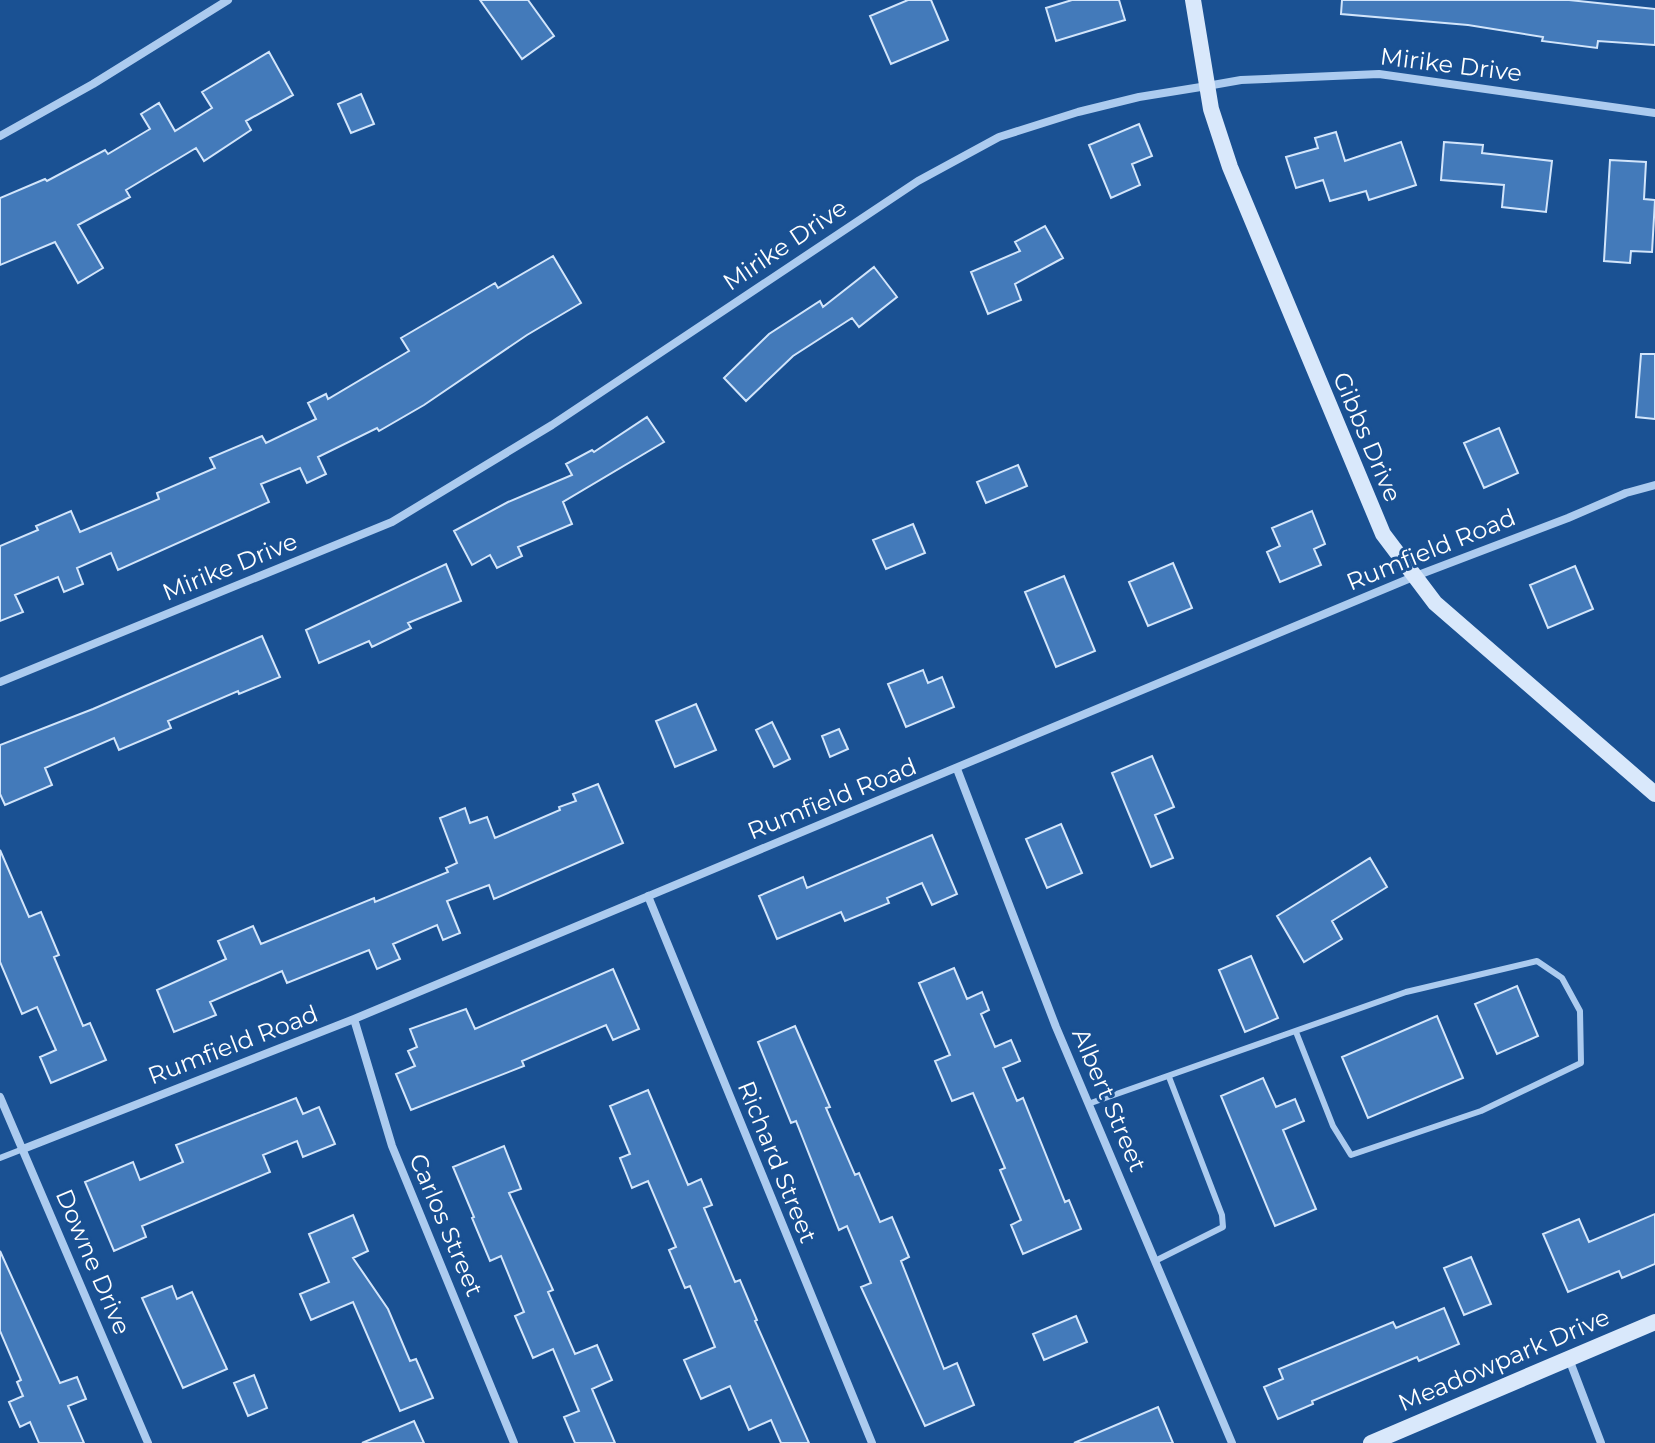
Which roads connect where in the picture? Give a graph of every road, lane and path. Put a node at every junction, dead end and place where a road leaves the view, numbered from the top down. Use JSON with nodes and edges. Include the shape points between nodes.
{"nodes":[{"id":1,"x":228,"y":0,"type":"edge"},
{"id":2,"x":1193,"y":0,"type":"edge"},
{"id":3,"x":1207,"y":86,"type":"junction"},
{"id":4,"x":1655,"y":113,"type":"edge"},
{"id":5,"x":0,"y":136,"type":"edge"},
{"id":6,"x":1655,"y":485,"type":"edge"},
{"id":7,"x":1413,"y":577,"type":"junction"},
{"id":8,"x":0,"y":682,"type":"edge"},
{"id":9,"x":957,"y":769,"type":"junction"},
{"id":10,"x":1655,"y":794,"type":"edge"},
{"id":11,"x":648,"y":896,"type":"junction"},
{"id":12,"x":354,"y":1019,"type":"junction"},
{"id":13,"x":1296,"y":1032,"type":"junction"},
{"id":14,"x":1169,"y":1077,"type":"junction"},
{"id":15,"x":0,"y":1097,"type":"edge"},
{"id":16,"x":1088,"y":1104,"type":"junction"},
{"id":17,"x":23,"y":1149,"type":"junction"},
{"id":18,"x":0,"y":1158,"type":"edge"},
{"id":19,"x":1155,"y":1261,"type":"junction"},
{"id":20,"x":1655,"y":1322,"type":"edge"},
{"id":21,"x":1569,"y":1359,"type":"junction"},
{"id":22,"x":148,"y":1443,"type":"edge"},
{"id":23,"x":514,"y":1443,"type":"edge"},
{"id":24,"x":872,"y":1443,"type":"edge"},
{"id":25,"x":1232,"y":1443,"type":"edge"},
{"id":26,"x":1371,"y":1443,"type":"edge"},
{"id":27,"x":1601,"y":1443,"type":"edge"}],
"edges":[{"from":1,"to":5,"type":"street"},
{"from":2,"to":3,"type":"street","name":"Gibbs Drive"},
{"from":3,"to":4,"type":"street","name":"Mirike Drive","via":[[1379,74]]},
{"from":3,"to":7,"type":"street","name":"Gibbs Drive","via":[[1230,167],[1352,464],[1383,534]]},
{"from":3,"to":8,"type":"street","name":"Mirike Drive","via":[[1093,108],[999,137],[918,181],[552,425],[392,522]]},
{"from":6,"to":7,"type":"street","name":"Rumfield Road"},
{"from":7,"to":9,"type":"street","name":"Rumfield Road"},
{"from":7,"to":10,"type":"street","name":"Gibbs Drive","via":[[1435,603]]},
{"from":9,"to":11,"type":"street","name":"Rumfield Road"},
{"from":9,"to":16,"type":"street","name":"Albert Street"},
{"from":11,"to":12,"type":"street","name":"Rumfield Road"},
{"from":11,"to":24,"type":"street","name":"Richard Street"},
{"from":12,"to":17,"type":"street","name":"Rumfield Road"},
{"from":12,"to":23,"type":"street","name":"Carlos Street","via":[[392,1146]]},
{"from":13,"to":13,"type":"lane","via":[[1406,992],[1537,961],[1562,978],[1580,1011],[1581,1063],[1481,1111],[1351,1155],[1333,1126]]},
{"from":13,"to":14,"type":"lane"},
{"from":14,"to":16,"type":"lane"},
{"from":14,"to":19,"type":"lane","via":[[1223,1227]]},
{"from":15,"to":17,"type":"street","name":"Downe Drive"},
{"from":16,"to":19,"type":"street","name":"Albert Street"},
{"from":17,"to":18,"type":"lane"},
{"from":17,"to":22,"type":"street","name":"Downe Drive"},
{"from":19,"to":25,"type":"street","name":"Albert Street"},
{"from":20,"to":21,"type":"street","name":"Meadowpark Drive"},
{"from":21,"to":26,"type":"street","name":"Meadowpark Drive"},
{"from":21,"to":27,"type":"street"}]}
